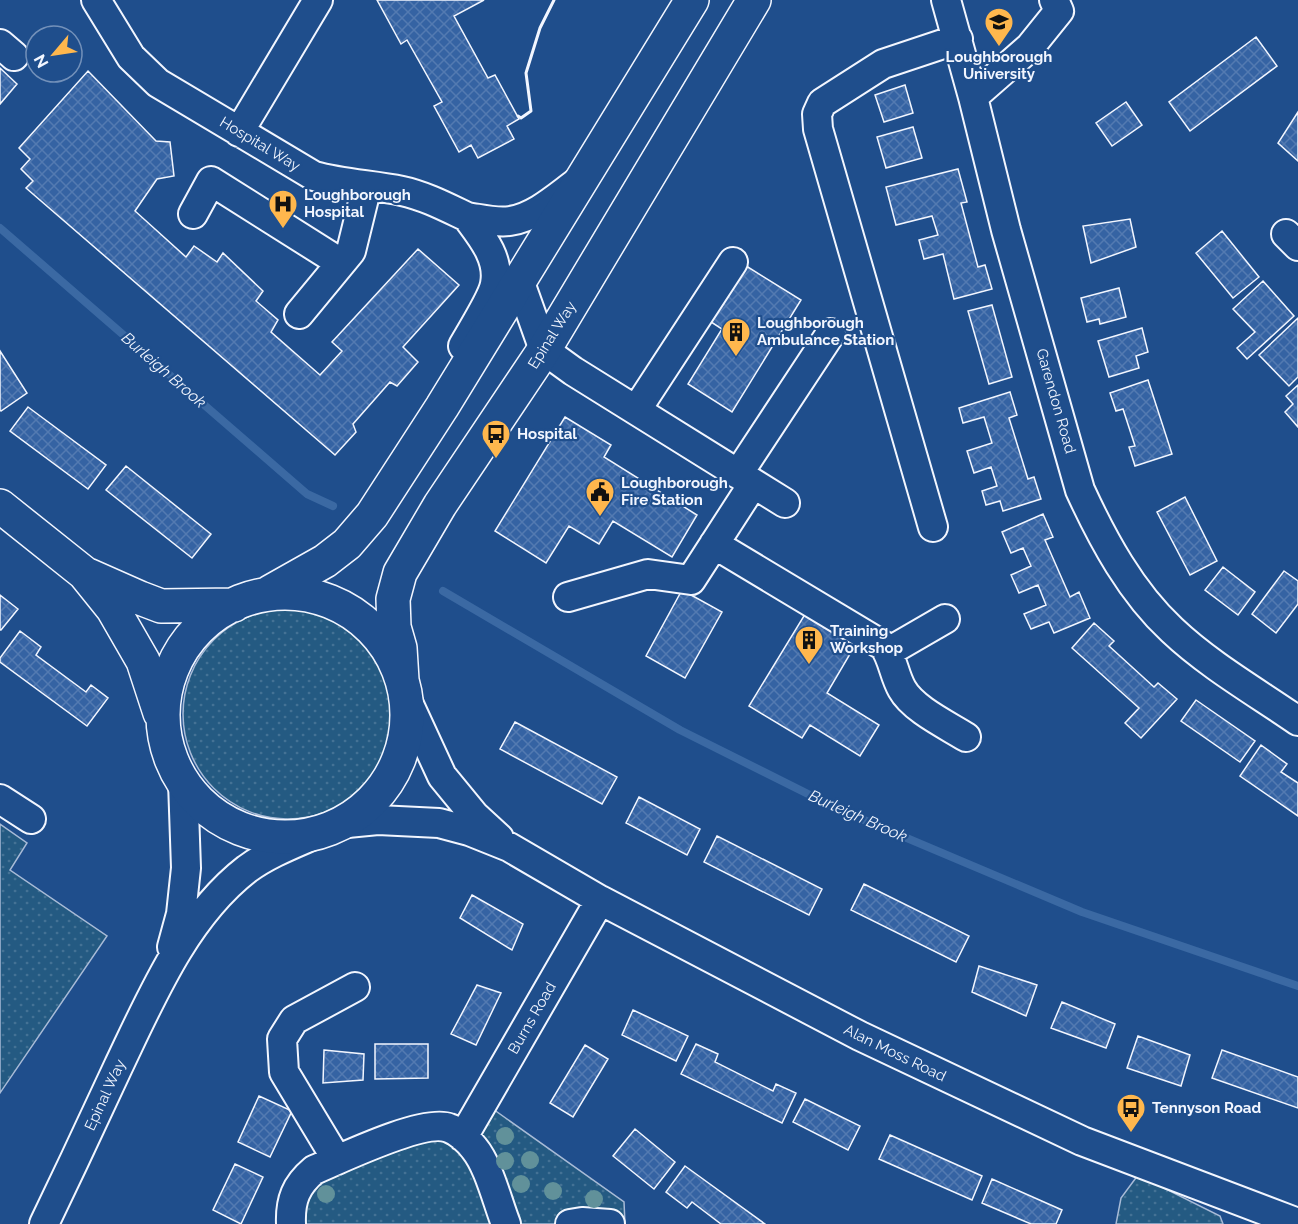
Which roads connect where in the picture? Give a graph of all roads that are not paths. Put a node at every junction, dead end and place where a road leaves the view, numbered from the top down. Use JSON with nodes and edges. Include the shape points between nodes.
{"nodes":[{"id":1,"x":318,"y":0,"type":"edge"},
{"id":2,"x":692,"y":0,"type":"edge"},
{"id":3,"x":754,"y":0,"type":"edge"},
{"id":4,"x":946,"y":0,"type":"edge"},
{"id":5,"x":105,"y":3,"type":"edge"},
{"id":6,"x":1064,"y":4,"type":"edge"},
{"id":7,"x":958,"y":39,"type":"junction"},
{"id":8,"x":973,"y":97,"type":"junction"},
{"id":9,"x":239,"y":132,"type":"junction"},
{"id":10,"x":579,"y":181,"type":"junction"},
{"id":11,"x":367,"y":186,"type":"junction"},
{"id":12,"x":193,"y":214,"type":"dead end"},
{"id":13,"x":467,"y":217,"type":"junction"},
{"id":14,"x":733,"y":262,"type":"dead end"},
{"id":15,"x":341,"y":263,"type":"junction"},
{"id":16,"x":519,"y":280,"type":"junction"},
{"id":17,"x":299,"y":314,"type":"dead end"},
{"id":18,"x":831,"y":333,"type":"dead end"},
{"id":19,"x":544,"y":350,"type":"junction"},
{"id":20,"x":442,"y":407,"type":"junction"},
{"id":21,"x":637,"y":409,"type":"junction"},
{"id":22,"x":746,"y":479,"type":"junction"},
{"id":23,"x":785,"y":503,"type":"dead end"},
{"id":24,"x":0,"y":506,"type":"edge"},
{"id":25,"x":933,"y":527,"type":"dead end"},
{"id":26,"x":714,"y":544,"type":"junction"},
{"id":27,"x":84,"y":573,"type":"junction"},
{"id":28,"x":568,"y":597,"type":"dead end"},
{"id":29,"x":250,"y":600,"type":"junction"},
{"id":30,"x":945,"y":619,"type":"dead end"},
{"id":31,"x":888,"y":652,"type":"junction"},
{"id":32,"x":404,"y":689,"type":"junction"},
{"id":33,"x":161,"y":718,"type":"junction"},
{"id":34,"x":1298,"y":721,"type":"edge"},
{"id":35,"x":966,"y":737,"type":"dead end"},
{"id":36,"x":183,"y":782,"type":"junction"},
{"id":37,"x":0,"y":799,"type":"edge"},
{"id":38,"x":32,"y":819,"type":"dead end"},
{"id":39,"x":331,"y":827,"type":"junction"},
{"id":40,"x":509,"y":847,"type":"junction"},
{"id":41,"x":600,"y":900,"type":"junction"},
{"id":42,"x":166,"y":966,"type":"junction"},
{"id":43,"x":355,"y":987,"type":"dead end"},
{"id":44,"x":463,"y":1137,"type":"junction"},
{"id":45,"x":337,"y":1160,"type":"junction"},
{"id":46,"x":1261,"y":1216,"type":"edge"},
{"id":47,"x":1298,"y":1223,"type":"edge"},
{"id":48,"x":44,"y":1224,"type":"edge"},
{"id":49,"x":291,"y":1224,"type":"edge"},
{"id":50,"x":506,"y":1224,"type":"edge"},
{"id":51,"x":570,"y":1224,"type":"edge"},
{"id":52,"x":610,"y":1224,"type":"edge"}],
"edges":[{"from":1,"to":9,"type":"street"},
{"from":2,"to":10,"type":"main road"},
{"from":3,"to":19,"type":"main road","name":"Epinal Way"},
{"from":4,"to":7,"type":"street","name":"Garendon Road"},
{"from":5,"to":9,"type":"street","name":"Hospital Way","via":[[130,57],[158,83]]},
{"from":6,"to":8,"type":"street","via":[[1030,47]]},
{"from":7,"to":8,"type":"street","name":"Garendon Road"},
{"from":7,"to":25,"type":"street","via":[[883,64],[822,103],[817,114],[818,129]]},
{"from":8,"to":34,"type":"street","name":"Garendon Road","via":[[1006,230],[1080,490],[1095,523],[1127,575],[1171,629],[1192,648]]},
{"from":9,"to":11,"type":"street","name":"Hospital Way","via":[[314,176]]},
{"from":10,"to":13,"type":"street","name":"Hospital Way","via":[[533,214],[509,221]]},
{"from":10,"to":16,"type":"main road"},
{"from":11,"to":13,"type":"street","name":"Hospital Way","via":[[435,201]]},
{"from":11,"to":15,"type":"street","via":[[351,251]]},
{"from":12,"to":15,"type":"street","via":[[211,181]]},
{"from":13,"to":20,"type":"street","name":"Hospital Way","via":[[490,251],[496,269],[495,285],[456,360]]},
{"from":14,"to":21,"type":"street"},
{"from":15,"to":17,"type":"street"},
{"from":16,"to":19,"type":"street"},
{"from":16,"to":20,"type":"main road"},
{"from":18,"to":22,"type":"street"},
{"from":19,"to":21,"type":"street"},
{"from":19,"to":32,"type":"main road","name":"Epinal Way","via":[[440,505],[400,573],[393,599]]},
{"from":20,"to":29,"type":"main road","via":[[372,515],[347,544],[325,561]]},
{"from":21,"to":22,"type":"street"},
{"from":22,"to":23,"type":"street"},
{"from":22,"to":26,"type":"street"},
{"from":24,"to":27,"type":"main road"},
{"from":26,"to":28,"type":"street","via":[[691,580],[648,574]]},
{"from":26,"to":31,"type":"street","via":[[873,638]]},
{"from":27,"to":29,"type":"main road","via":[[161,606]]},
{"from":27,"to":33,"type":"main road","via":[[130,637]]},
{"from":29,"to":32,"type":"main road","via":[[286,593],[308,594],[344,605],[374,627],[394,658]]},
{"from":29,"to":33,"type":"main road","via":[[207,622],[183,648],[166,679]]},
{"from":30,"to":31,"type":"street"},
{"from":31,"to":35,"type":"street","via":[[902,690],[916,705]]},
{"from":32,"to":39,"type":"main road","name":"Epinal Way","via":[[407,736],[396,770],[366,807]]},
{"from":32,"to":40,"type":"street","name":"Alan Moss Road","via":[[442,776],[474,815]]},
{"from":33,"to":36,"type":"main road","via":[[174,767]]},
{"from":36,"to":39,"type":"main road","via":[[212,814],[255,833],[306,834]]},
{"from":36,"to":42,"type":"street","name":"Epinal Way","via":[[186,868],[181,914]]},
{"from":37,"to":38,"type":"street"},
{"from":39,"to":40,"type":"street","name":"Alan Moss Road","via":[[378,820],[439,823]]},
{"from":39,"to":42,"type":"street","name":"Epinal Way","via":[[247,869],[196,923]]},
{"from":40,"to":41,"type":"street","name":"Alan Moss Road"},
{"from":41,"to":44,"type":"street","name":"Burns Road"},
{"from":41,"to":46,"type":"street","name":"Alan Moss Road","via":[[860,1036],[1082,1141]]},
{"from":42,"to":48,"type":"street","name":"Epinal Way"},
{"from":43,"to":45,"type":"street","via":[[294,1020],[282,1040],[284,1072]]},
{"from":44,"to":45,"type":"street","via":[[448,1127],[434,1126],[409,1131]]},
{"from":44,"to":50,"type":"street","via":[[485,1168]]},
{"from":45,"to":49,"type":"street","via":[[302,1180],[294,1197]]},
{"from":46,"to":47,"type":"street","name":"Alan Moss Road"},
{"from":51,"to":52,"type":"street"}]}
